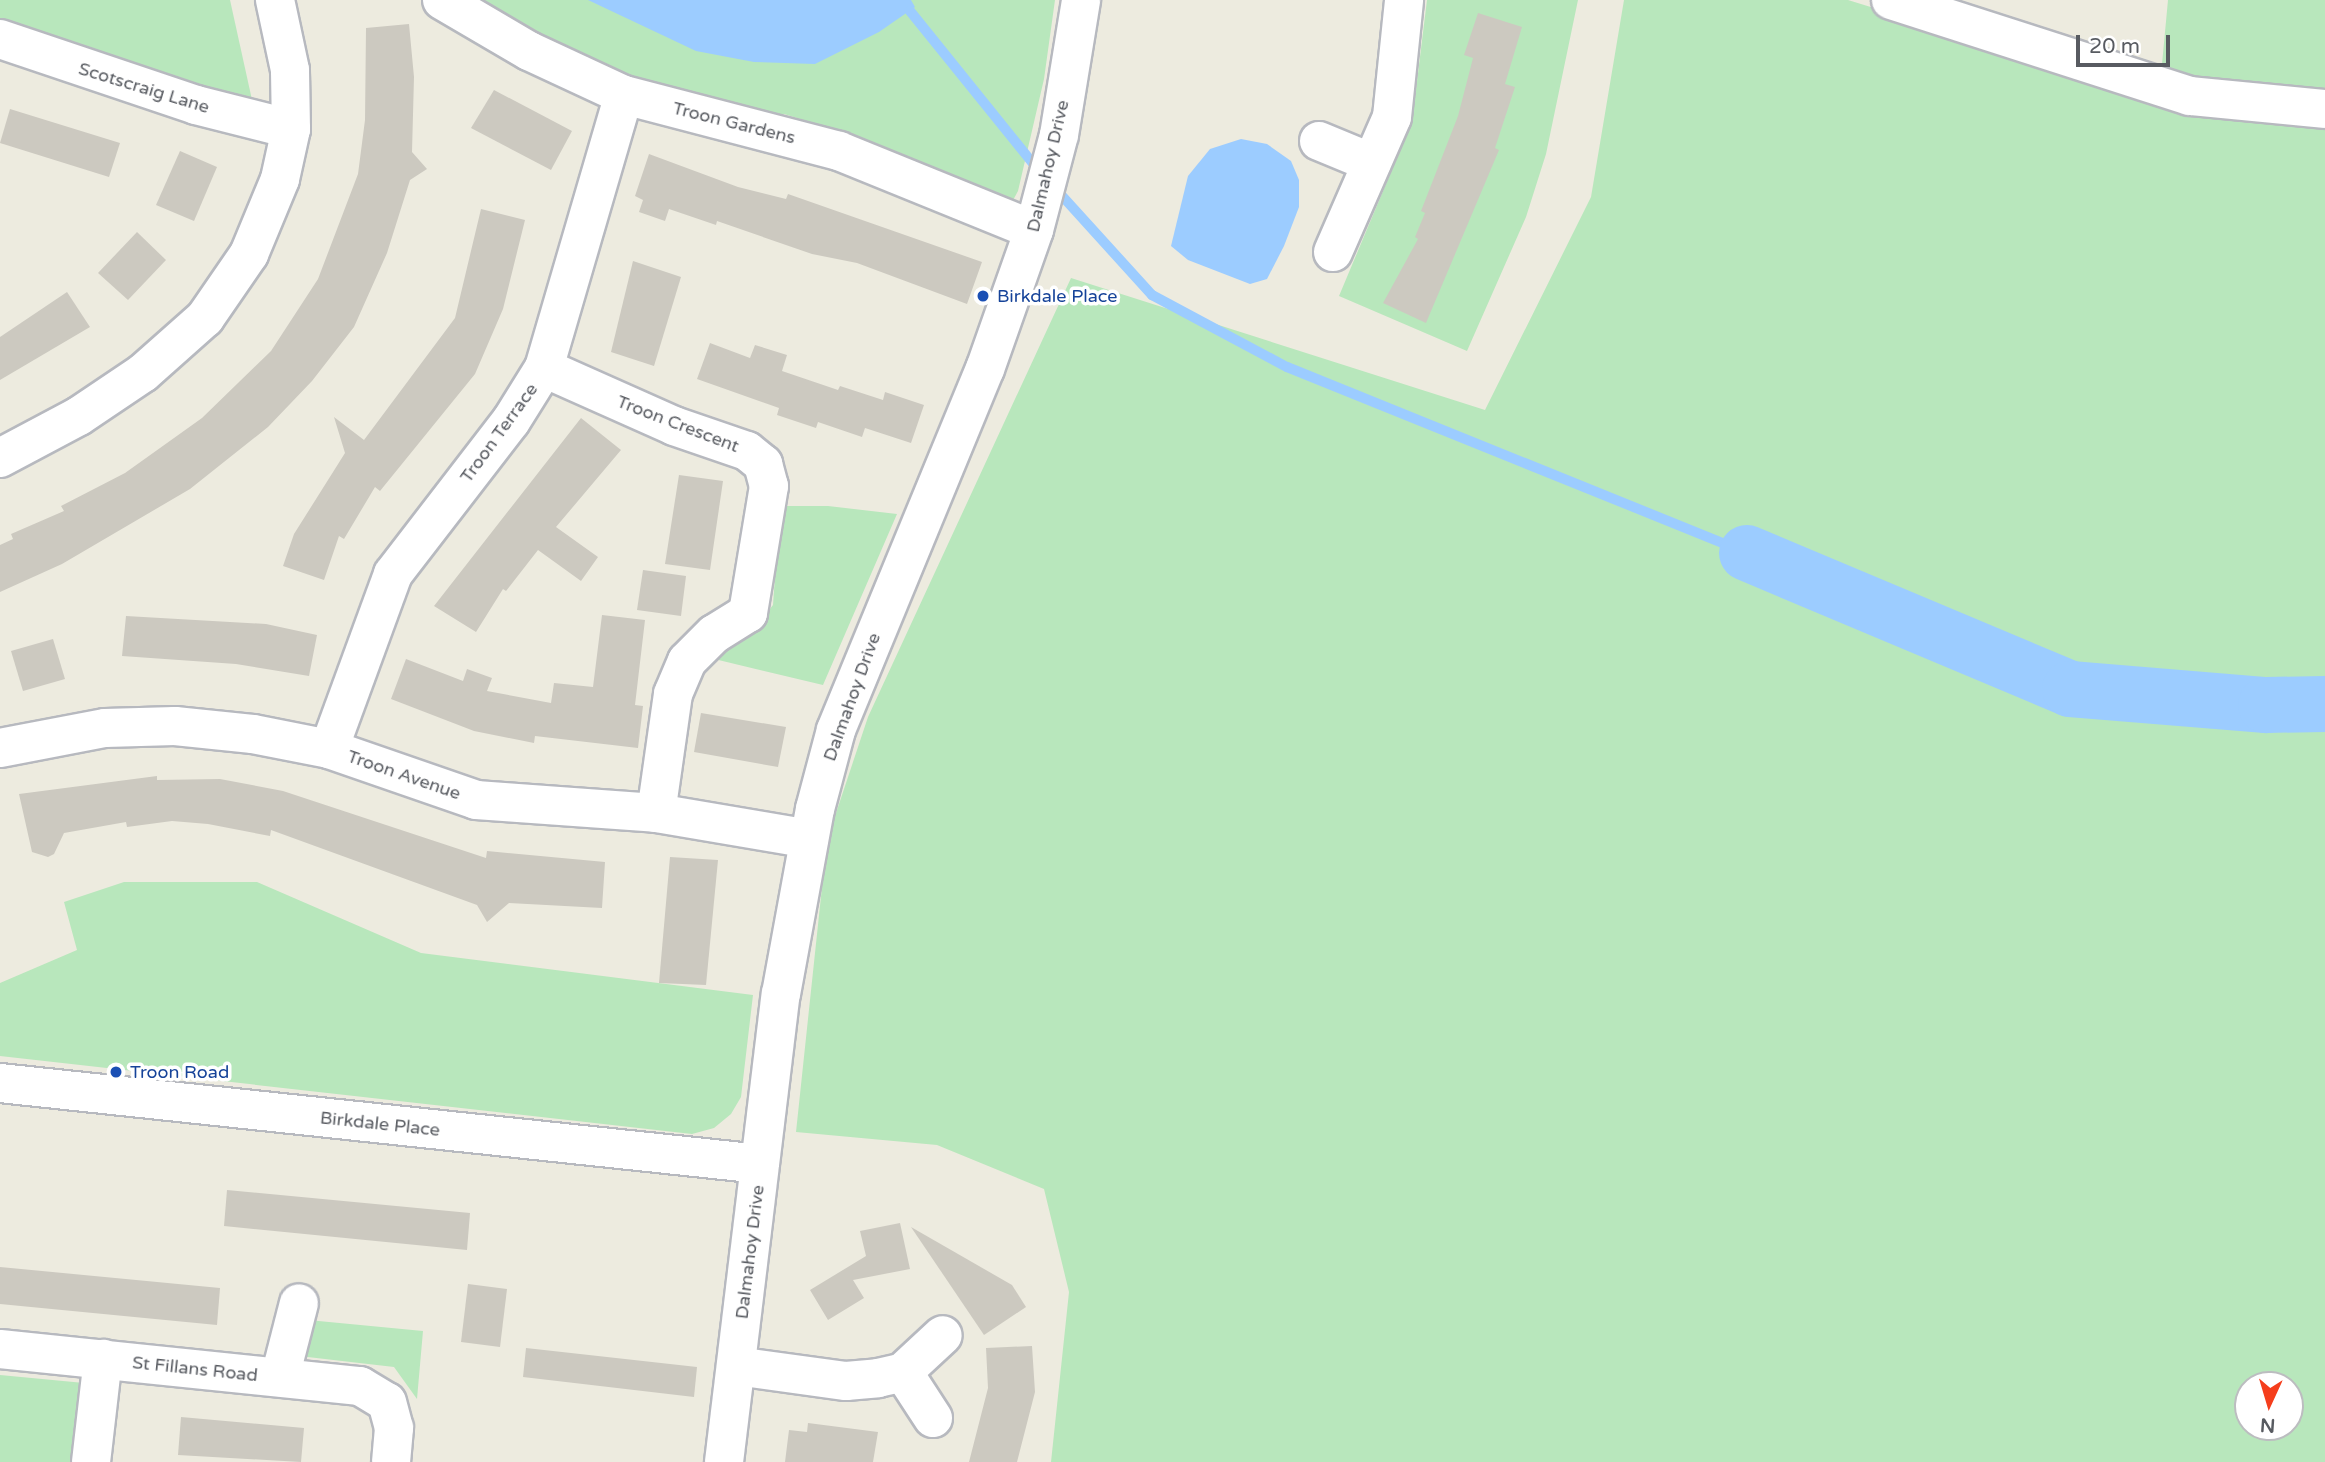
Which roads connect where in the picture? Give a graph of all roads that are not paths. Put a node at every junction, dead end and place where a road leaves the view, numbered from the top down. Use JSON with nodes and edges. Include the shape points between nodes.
{"nodes":[{"id":1,"x":275,"y":0,"type":"edge"},
{"id":2,"x":442,"y":0,"type":"edge"},
{"id":3,"x":1081,"y":0,"type":"edge"},
{"id":4,"x":1404,"y":0,"type":"edge"},
{"id":5,"x":1891,"y":0,"type":"edge"},
{"id":6,"x":0,"y":39,"type":"edge"},
{"id":7,"x":624,"y":95,"type":"junction"},
{"id":8,"x":2325,"y":109,"type":"edge"},
{"id":9,"x":291,"y":129,"type":"junction"},
{"id":10,"x":1319,"y":141,"type":"dead end"},
{"id":11,"x":1372,"y":163,"type":"junction"},
{"id":12,"x":1034,"y":230,"type":"junction"},
{"id":13,"x":1333,"y":251,"type":"dead end"},
{"id":14,"x":544,"y":368,"type":"junction"},
{"id":15,"x":0,"y":458,"type":"edge"},
{"id":16,"x":0,"y":748,"type":"edge"},
{"id":17,"x":329,"y":749,"type":"junction"},
{"id":18,"x":656,"y":813,"type":"junction"},
{"id":19,"x":809,"y":839,"type":"junction"},
{"id":20,"x":0,"y":1083,"type":"edge"},
{"id":21,"x":760,"y":1164,"type":"junction"},
{"id":22,"x":299,"y":1303,"type":"dead end"},
{"id":23,"x":943,"y":1335,"type":"dead end"},
{"id":24,"x":0,"y":1349,"type":"edge"},
{"id":25,"x":103,"y":1360,"type":"junction"},
{"id":26,"x":736,"y":1366,"type":"junction"},
{"id":27,"x":903,"y":1372,"type":"junction"},
{"id":28,"x":280,"y":1377,"type":"junction"},
{"id":29,"x":933,"y":1418,"type":"dead end"},
{"id":30,"x":91,"y":1462,"type":"edge"},
{"id":31,"x":391,"y":1462,"type":"edge"},
{"id":32,"x":724,"y":1462,"type":"edge"}],
"edges":[{"from":1,"to":9,"type":"street","via":[[290,70]]},
{"from":2,"to":7,"type":"street","name":"Troon Gardens","via":[[528,51]]},
{"from":3,"to":12,"type":"street","name":"Dalmahoy Drive","via":[[1059,135]]},
{"from":4,"to":11,"type":"street","via":[[1392,117]]},
{"from":5,"to":8,"type":"street","via":[[2190,96]]},
{"from":6,"to":9,"type":"street","name":"Scotscraig Lane","via":[[134,86]]},
{"from":7,"to":12,"type":"street","name":"Troon Gardens","via":[[839,151]]},
{"from":7,"to":14,"type":"street","name":"Troon Terrace"},
{"from":9,"to":15,"type":"street","via":[[280,179],[249,254],[205,318],[143,373],[90,409]]},
{"from":10,"to":11,"type":"street"},
{"from":11,"to":13,"type":"street"},
{"from":12,"to":19,"type":"street","name":"Dalmahoy Drive","via":[[985,369],[836,730]]},
{"from":14,"to":17,"type":"street","name":"Troon Terrace","via":[[511,421],[393,574]]},
{"from":14,"to":18,"type":"street","name":"Troon Crescent","via":[[674,426],[747,451],[763,464],[769,486],[748,613],[714,634],[687,661],[673,694]]},
{"from":16,"to":17,"type":"street","name":"Troon Avenue","via":[[54,735],[175,726],[253,733]]},
{"from":17,"to":18,"type":"street","name":"Troon Avenue","via":[[477,800]]},
{"from":18,"to":19,"type":"street","name":"Troon Avenue"},
{"from":19,"to":21,"type":"street","name":"Dalmahoy Drive","via":[[781,994]]},
{"from":20,"to":21,"type":"street","name":"Birkdale Place"},
{"from":21,"to":26,"type":"street","name":"Dalmahoy Drive"},
{"from":22,"to":28,"type":"street"},
{"from":23,"to":27,"type":"street"},
{"from":24,"to":25,"type":"street","name":"St Fillans Road"},
{"from":25,"to":28,"type":"street","name":"St Fillans Road"},
{"from":25,"to":30,"type":"street"},
{"from":26,"to":27,"type":"street","via":[[846,1381]]},
{"from":26,"to":32,"type":"street","name":"Dalmahoy Drive"},
{"from":27,"to":29,"type":"street"},
{"from":28,"to":31,"type":"street","name":"St Fillans Road","via":[[360,1387],[387,1402],[394,1428]]}]}
